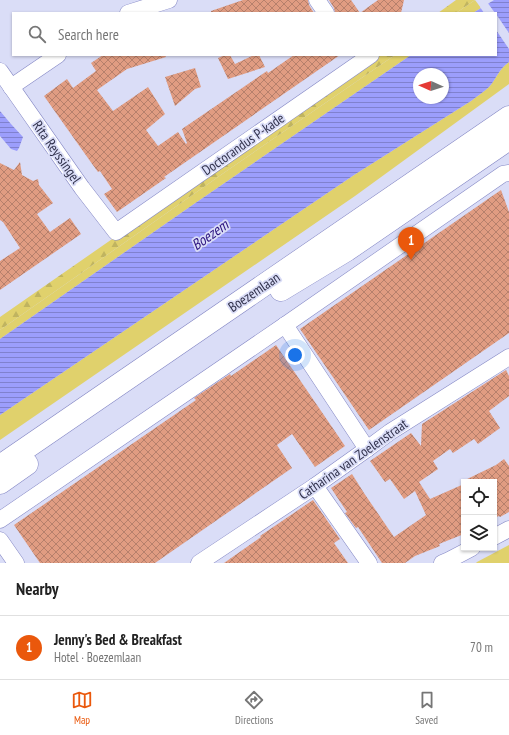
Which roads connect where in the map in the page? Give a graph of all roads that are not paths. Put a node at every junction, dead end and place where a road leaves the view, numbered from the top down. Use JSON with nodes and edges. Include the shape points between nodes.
{"nodes":[{"id":1,"x":169,"y":0,"type":"edge"},
{"id":2,"x":317,"y":0,"type":"edge"},
{"id":3,"x":131,"y":12,"type":"edge"},
{"id":4,"x":325,"y":12,"type":"edge"},
{"id":5,"x":57,"y":56,"type":"edge"},
{"id":6,"x":362,"y":57,"type":"edge"},
{"id":7,"x":0,"y":71,"type":"edge"},
{"id":8,"x":11,"y":87,"type":"junction"},
{"id":9,"x":509,"y":117,"type":"edge"},
{"id":10,"x":509,"y":139,"type":"edge"},
{"id":11,"x":509,"y":173,"type":"edge"},
{"id":12,"x":116,"y":232,"type":"joint"},
{"id":13,"x":285,"y":325,"type":"junction"},
{"id":14,"x":509,"y":356,"type":"edge"},
{"id":15,"x":367,"y":449,"type":"junction"},
{"id":16,"x":0,"y":466,"type":"edge"},
{"id":17,"x":0,"y":484,"type":"edge"},
{"id":18,"x":315,"y":486,"type":"junction"},
{"id":19,"x":0,"y":520,"type":"edge"},
{"id":20,"x":509,"y":529,"type":"edge"},
{"id":21,"x":497,"y":535,"type":"edge"},
{"id":22,"x":0,"y":540,"type":"edge"},
{"id":23,"x":466,"y":551,"type":"edge"},
{"id":24,"x":16,"y":563,"type":"edge"},
{"id":25,"x":199,"y":563,"type":"edge"},
{"id":26,"x":369,"y":563,"type":"edge"},
{"id":27,"x":442,"y":563,"type":"edge"}],
"edges":[{"from":1,"to":3,"type":"street"},
{"from":2,"to":4,"type":"street"},
{"from":5,"to":8,"type":"street"},
{"from":6,"to":12,"type":"street","name":"Doctorandus P-kade"},
{"from":7,"to":8,"type":"street","name":"Rita Reyssingel"},
{"from":8,"to":12,"type":"street","name":"Rita Reyssingel"},
{"from":9,"to":16,"type":"main road","name":"Boezemlaan"},
{"from":10,"to":17,"type":"main road","name":"Boezemlaan","via":[[347,250],[225,324]]},
{"from":11,"to":13,"type":"street","via":[[503,174]]},
{"from":13,"to":15,"type":"street"},
{"from":13,"to":19,"type":"street"},
{"from":14,"to":15,"type":"street","name":"Catharina van Zoelenstraat"},
{"from":15,"to":18,"type":"street","name":"Catharina van Zoelenstraat"},
{"from":18,"to":25,"type":"street","name":"Catharina van Zoelenstraat"},
{"from":18,"to":26,"type":"street"},
{"from":20,"to":21,"type":"street"},
{"from":22,"to":24,"type":"street"},
{"from":23,"to":27,"type":"street"}]}
